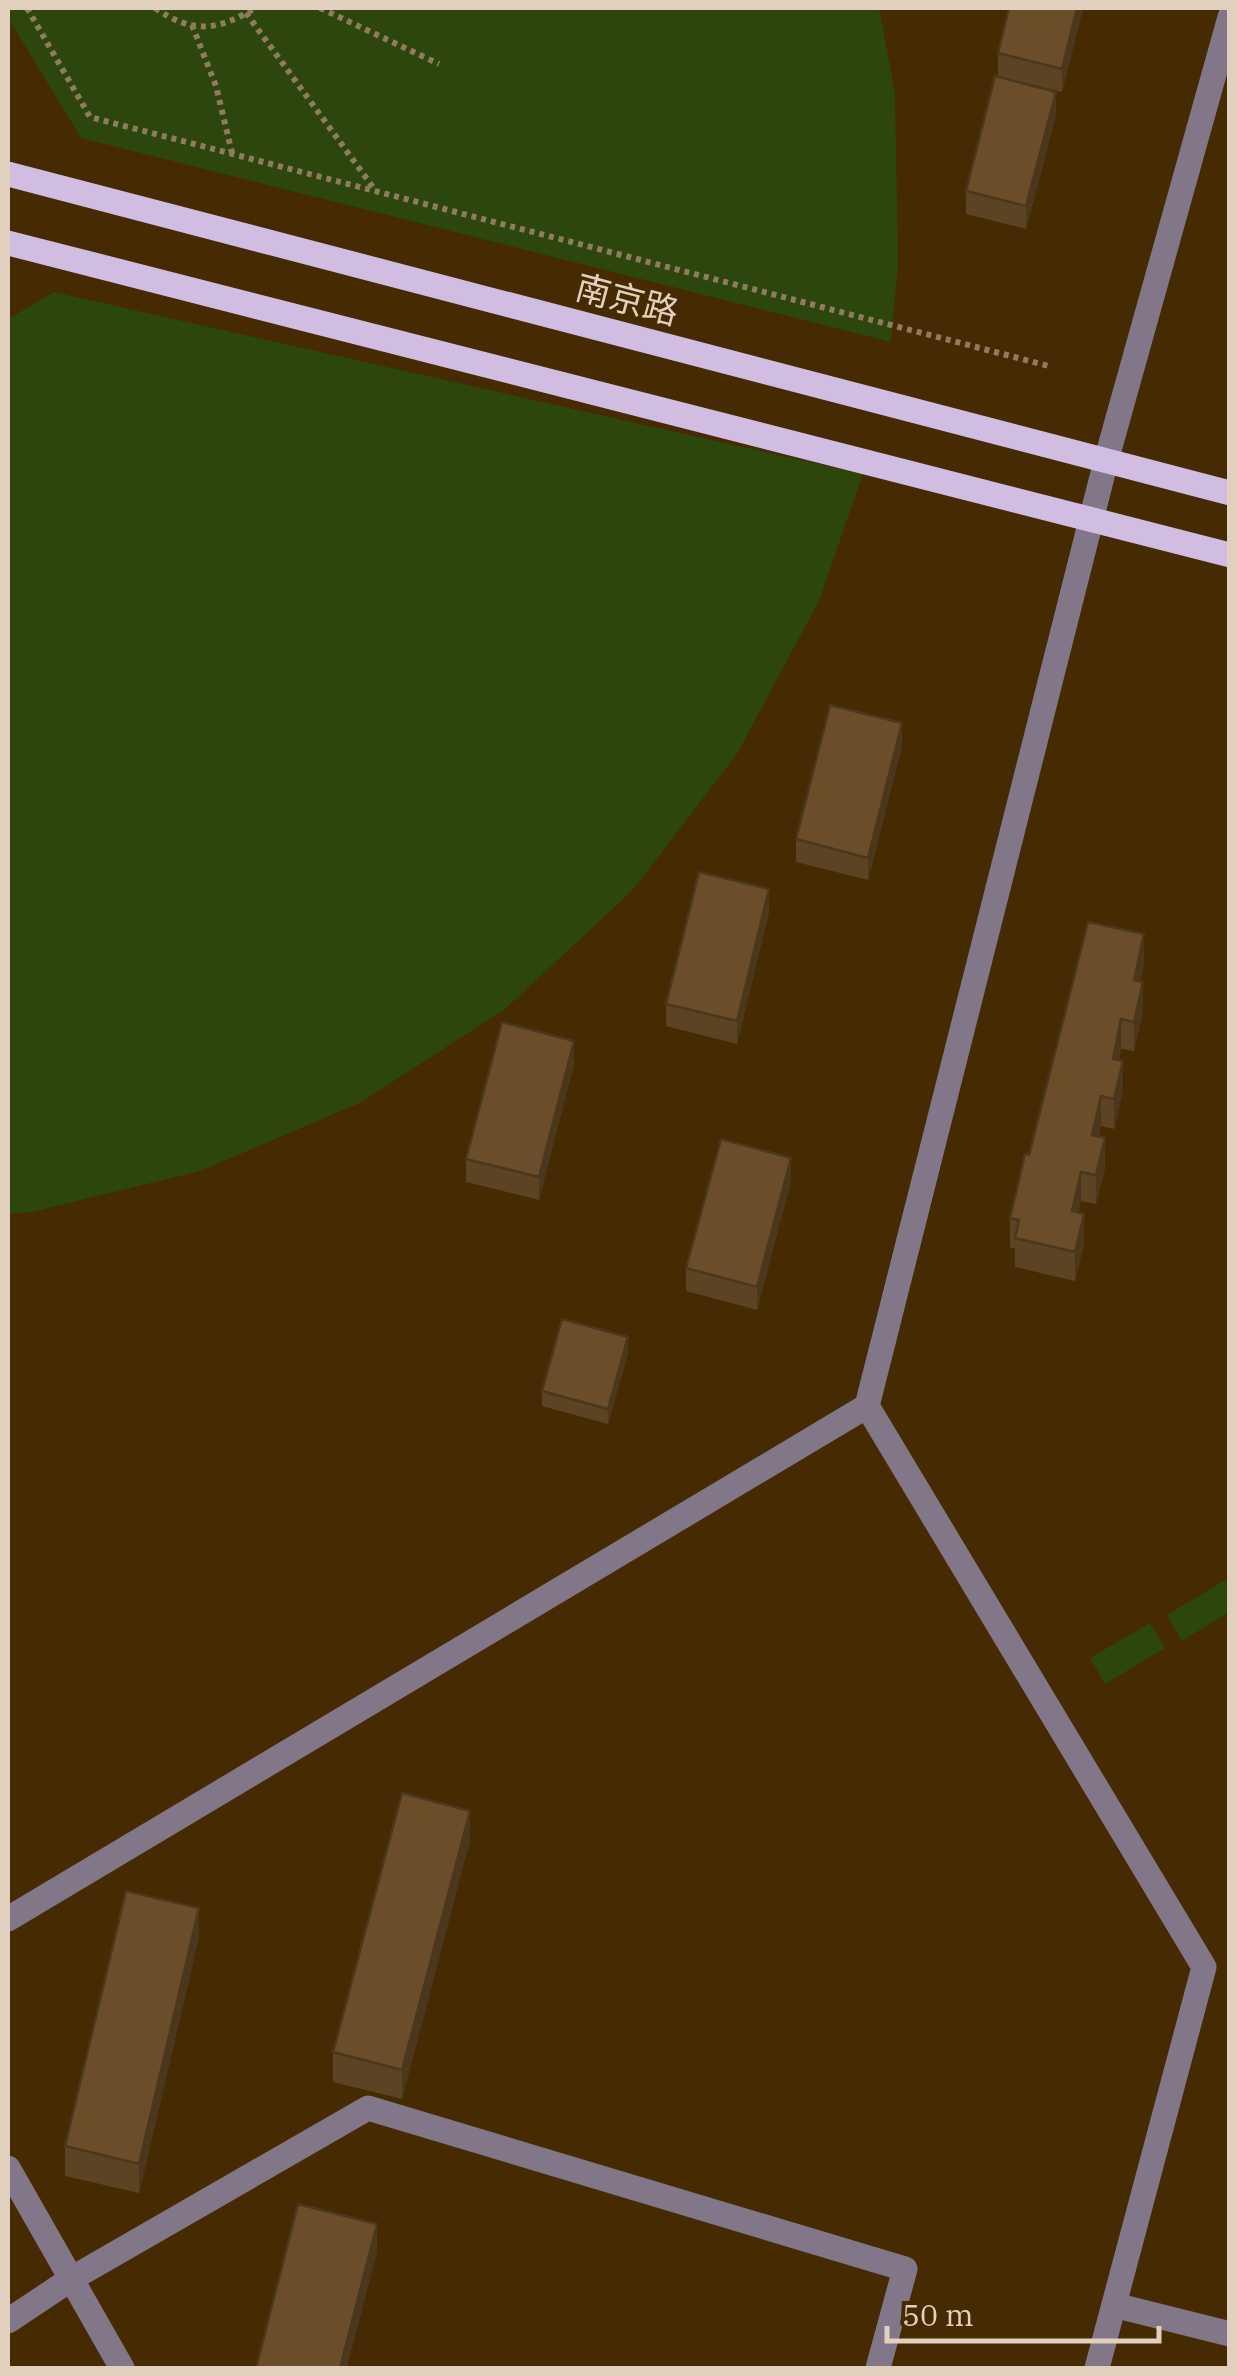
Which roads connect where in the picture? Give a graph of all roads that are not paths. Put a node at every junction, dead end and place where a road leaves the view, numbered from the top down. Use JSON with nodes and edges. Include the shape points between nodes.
{"nodes":[{"id":1,"x":1230,"y":16,"type":"edge"},
{"id":2,"x":8,"y":174,"type":"edge"},
{"id":3,"x":8,"y":243,"type":"edge"},
{"id":4,"x":1106,"y":461,"type":"junction"},
{"id":5,"x":1230,"y":492,"type":"edge"},
{"id":6,"x":1091,"y":520,"type":"junction"},
{"id":7,"x":1230,"y":555,"type":"edge"},
{"id":8,"x":867,"y":1406,"type":"junction"},
{"id":9,"x":8,"y":1919,"type":"edge"},
{"id":10,"x":8,"y":2168,"type":"edge"},
{"id":11,"x":71,"y":2279,"type":"junction"},
{"id":12,"x":1114,"y":2305,"type":"junction"},
{"id":13,"x":8,"y":2321,"type":"edge"},
{"id":14,"x":1230,"y":2334,"type":"edge"},
{"id":15,"x":122,"y":2368,"type":"edge"},
{"id":16,"x":878,"y":2368,"type":"edge"},
{"id":17,"x":1097,"y":2368,"type":"edge"}],
"edges":[{"from":1,"to":4,"type":"street"},
{"from":2,"to":4,"type":"main road","name":"南京路"},
{"from":3,"to":6,"type":"main road"},
{"from":4,"to":5,"type":"main road","name":"南京路"},
{"from":4,"to":6,"type":"street"},
{"from":6,"to":7,"type":"main road"},
{"from":6,"to":8,"type":"street"},
{"from":8,"to":9,"type":"street"},
{"from":8,"to":12,"type":"street","via":[[1204,1967]]},
{"from":10,"to":11,"type":"street"},
{"from":11,"to":13,"type":"street"},
{"from":11,"to":15,"type":"street"},
{"from":11,"to":16,"type":"street","via":[[368,2108],[905,2269]]},
{"from":12,"to":14,"type":"street"},
{"from":12,"to":17,"type":"street"}]}
